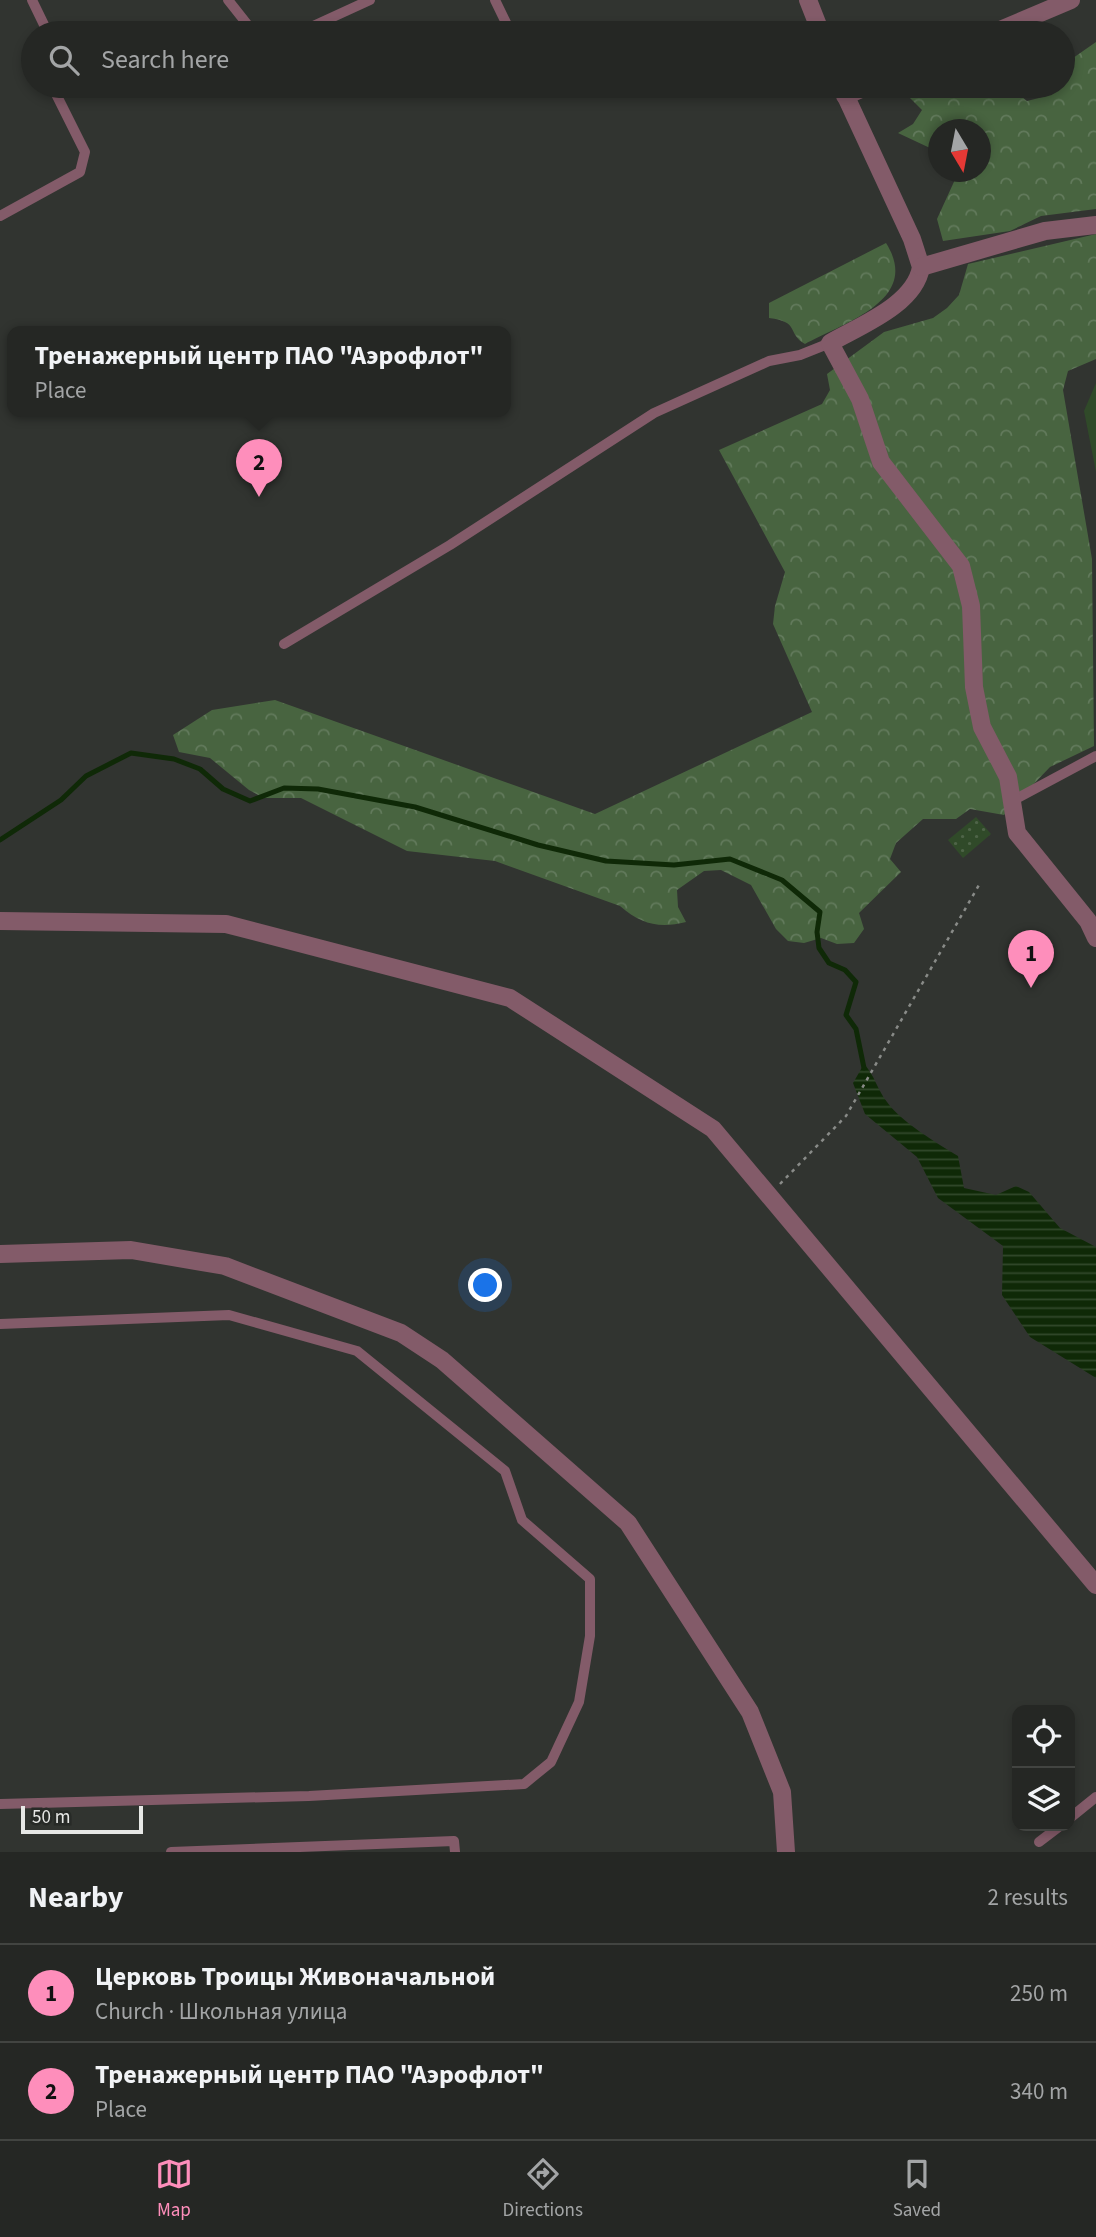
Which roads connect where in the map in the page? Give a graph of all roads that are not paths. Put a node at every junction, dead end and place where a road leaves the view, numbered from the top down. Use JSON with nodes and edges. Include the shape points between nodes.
{"nodes":[{"id":1,"x":32,"y":0,"type":"edge"},
{"id":2,"x":228,"y":0,"type":"edge"},
{"id":3,"x":370,"y":0,"type":"edge"},
{"id":4,"x":495,"y":0,"type":"edge"},
{"id":5,"x":808,"y":0,"type":"edge"},
{"id":6,"x":1071,"y":0,"type":"edge"},
{"id":7,"x":42,"y":21,"type":"edge"},
{"id":8,"x":245,"y":21,"type":"edge"},
{"id":9,"x":324,"y":21,"type":"edge"},
{"id":10,"x":505,"y":21,"type":"edge"},
{"id":11,"x":816,"y":21,"type":"edge"},
{"id":12,"x":1021,"y":21,"type":"edge"},
{"id":13,"x":58,"y":98,"type":"edge"},
{"id":14,"x":846,"y":98,"type":"edge"},
{"id":15,"x":0,"y":216,"type":"edge"},
{"id":16,"x":1096,"y":225,"type":"edge"},
{"id":17,"x":921,"y":267,"type":"junction"},
{"id":18,"x":830,"y":343,"type":"junction"},
{"id":19,"x":284,"y":644,"type":"dead end"},
{"id":20,"x":1096,"y":756,"type":"edge"},
{"id":21,"x":1012,"y":801,"type":"junction"},
{"id":22,"x":0,"y":921,"type":"edge"},
{"id":23,"x":1096,"y":938,"type":"edge"},
{"id":24,"x":0,"y":1254,"type":"edge"},
{"id":25,"x":0,"y":1324,"type":"edge"},
{"id":26,"x":1096,"y":1585,"type":"edge"},
{"id":27,"x":1096,"y":1797,"type":"edge"},
{"id":28,"x":0,"y":1804,"type":"edge"},
{"id":29,"x":1075,"y":1814,"type":"edge"},
{"id":30,"x":1053,"y":1831,"type":"edge"},
{"id":31,"x":1039,"y":1842,"type":"dead end"},
{"id":32,"x":172,"y":1852,"type":"edge"},
{"id":33,"x":455,"y":1852,"type":"edge"},
{"id":34,"x":786,"y":1852,"type":"edge"}],
"edges":[{"from":1,"to":7,"type":"lane"},
{"from":2,"to":8,"type":"lane"},
{"from":3,"to":9,"type":"lane"},
{"from":4,"to":10,"type":"lane"},
{"from":5,"to":11,"type":"street"},
{"from":6,"to":12,"type":"street"},
{"from":13,"to":15,"type":"lane","via":[[85,152],[80,172]]},
{"from":14,"to":17,"type":"street"},
{"from":16,"to":17,"type":"street","via":[[1045,232]]},
{"from":17,"to":18,"type":"street","via":[[894,305]]},
{"from":18,"to":19,"type":"lane","via":[[769,361],[653,413],[450,545]]},
{"from":18,"to":21,"type":"street","via":[[860,399],[881,462],[961,566],[971,606],[974,687],[982,727],[1008,777]]},
{"from":20,"to":21,"type":"lane"},
{"from":21,"to":23,"type":"street","via":[[1017,833]]},
{"from":22,"to":26,"type":"street","via":[[226,924],[510,998],[713,1129]]},
{"from":24,"to":34,"type":"street","via":[[131,1250],[225,1266],[401,1333],[442,1360],[628,1523],[750,1712],[782,1792]]},
{"from":25,"to":28,"type":"lane","via":[[229,1315],[357,1352],[505,1471],[522,1520],[590,1579],[590,1636],[579,1702],[551,1762],[524,1784],[309,1796]]},
{"from":27,"to":29,"type":"lane"},
{"from":30,"to":31,"type":"lane"},
{"from":32,"to":33,"type":"lane","via":[[454,1841]]}]}
